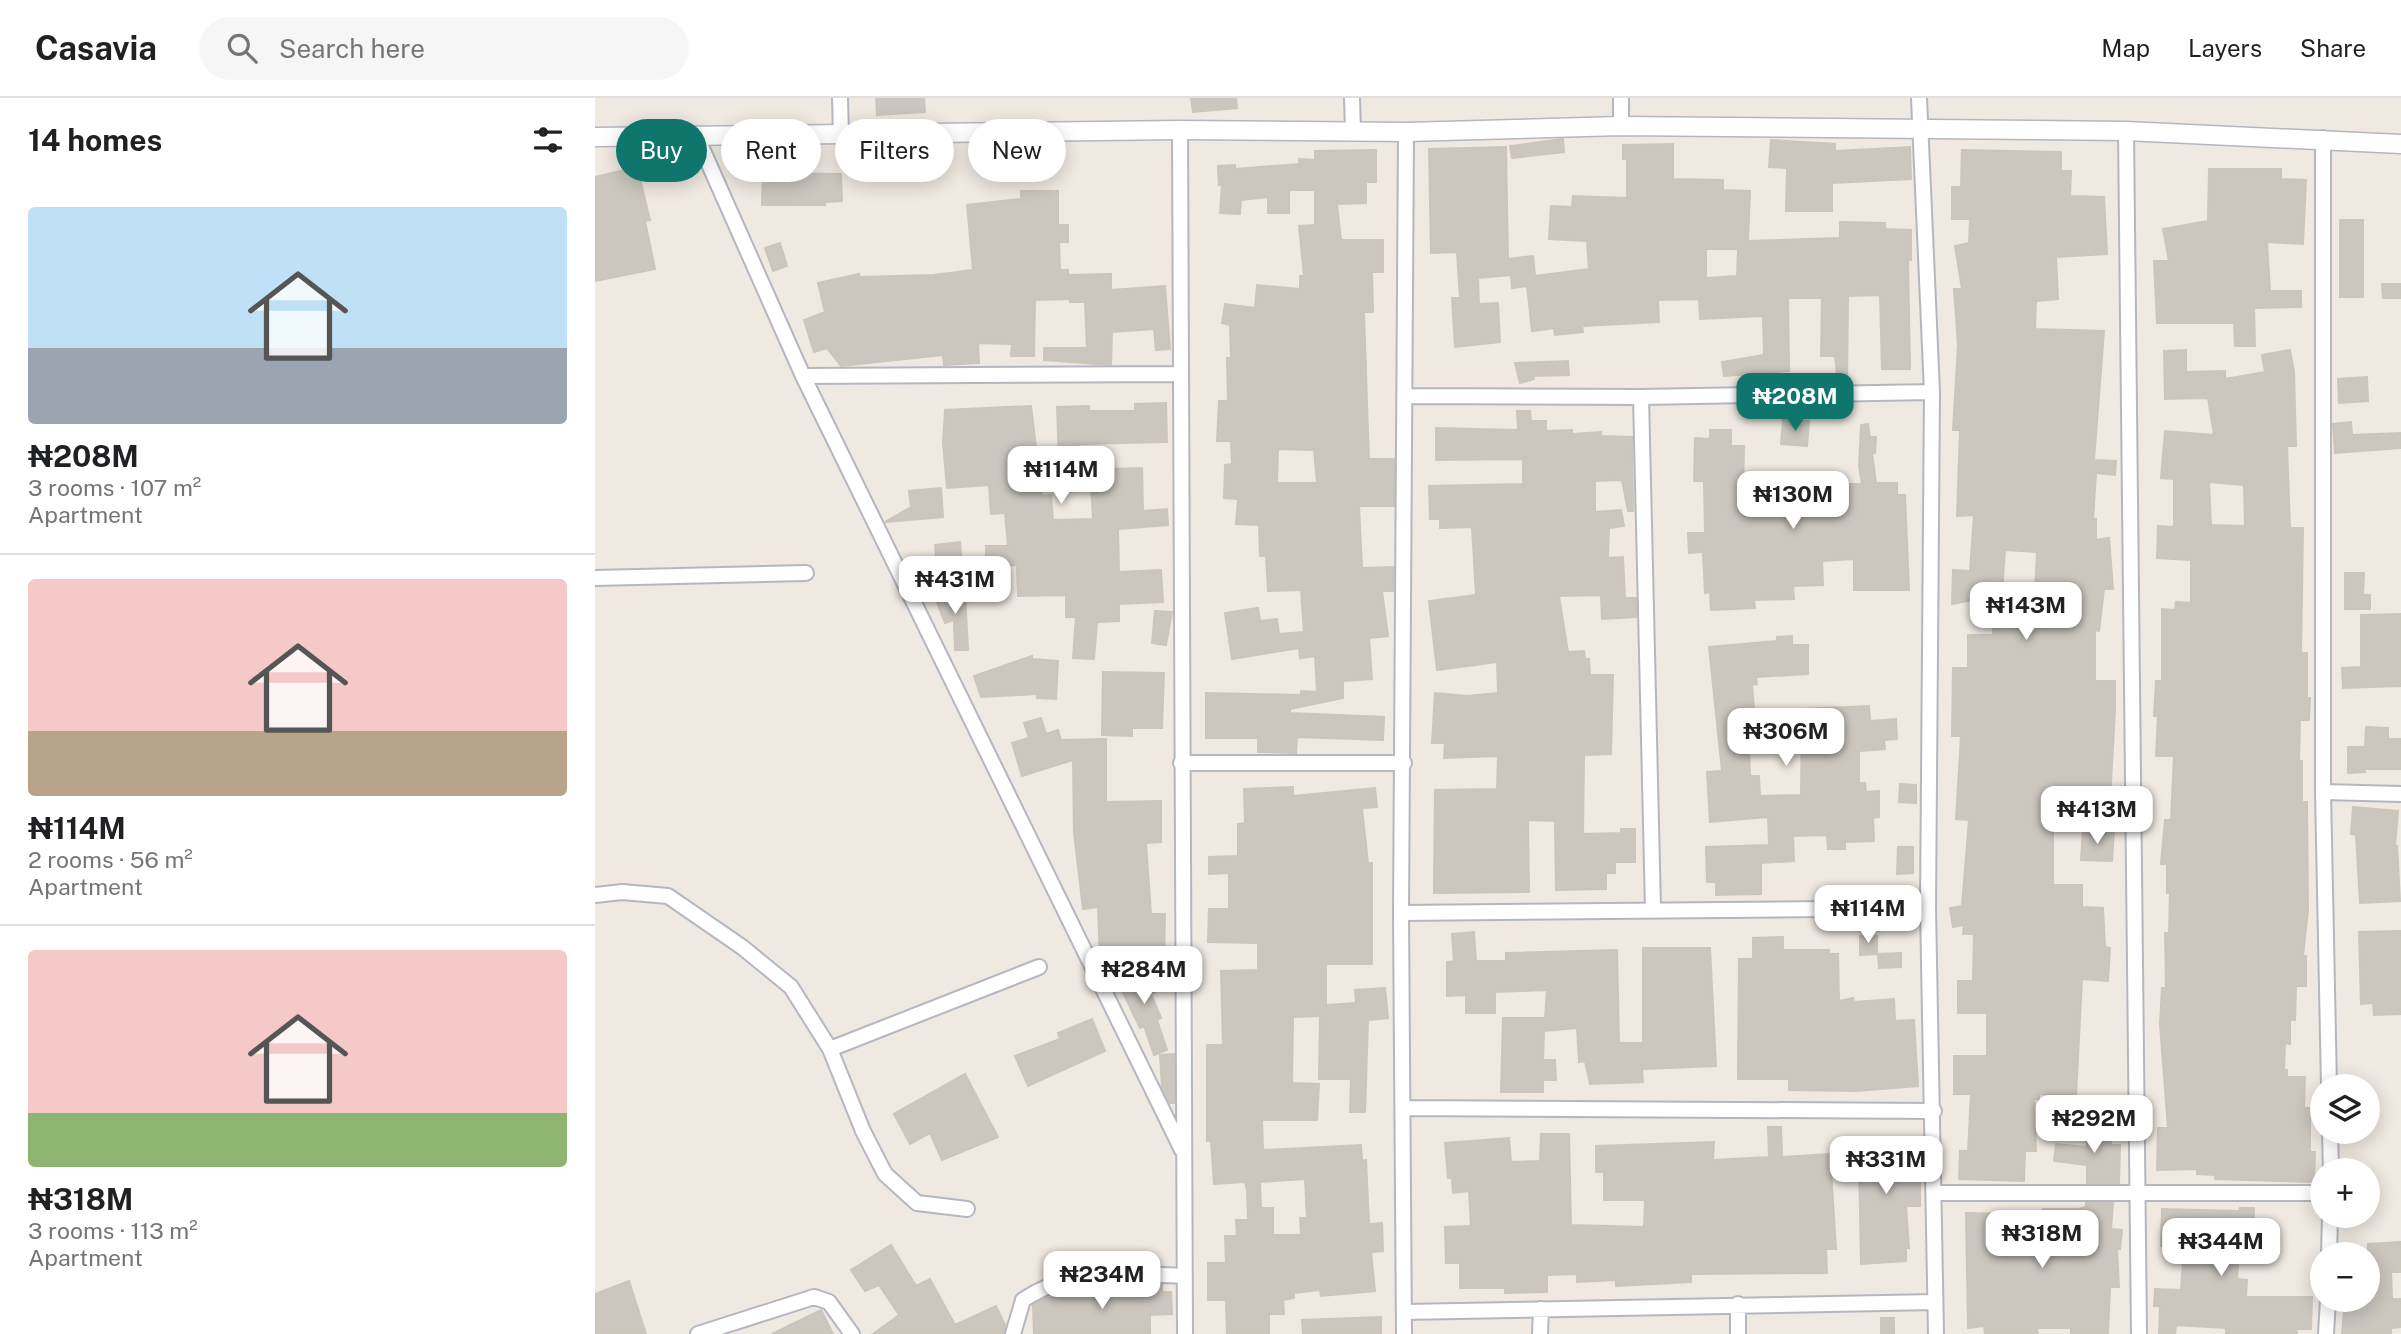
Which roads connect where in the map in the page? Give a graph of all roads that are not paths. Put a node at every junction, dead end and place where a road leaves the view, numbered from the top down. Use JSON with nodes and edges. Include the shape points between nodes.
{"nodes":[{"id":1,"x":839,"y":98,"type":"edge"},
{"id":2,"x":1352,"y":98,"type":"edge"},
{"id":3,"x":1621,"y":98,"type":"edge"},
{"id":4,"x":1919,"y":98,"type":"edge"},
{"id":5,"x":840,"y":119,"type":"edge"},
{"id":6,"x":1621,"y":126,"type":"junction"},
{"id":7,"x":1922,"y":128,"type":"junction"},
{"id":8,"x":1180,"y":130,"type":"junction"},
{"id":9,"x":1353,"y":131,"type":"junction"},
{"id":10,"x":2126,"y":131,"type":"junction"},
{"id":11,"x":1406,"y":132,"type":"junction"},
{"id":12,"x":954,"y":133,"type":"edge"},
{"id":13,"x":835,"y":134,"type":"edge"},
{"id":14,"x":707,"y":135,"type":"edge"},
{"id":15,"x":595,"y":137,"type":"edge"},
{"id":16,"x":616,"y":137,"type":"edge"},
{"id":17,"x":2323,"y":138,"type":"junction"},
{"id":18,"x":2401,"y":144,"type":"edge"},
{"id":19,"x":707,"y":162,"type":"edge"},
{"id":20,"x":1181,"y":374,"type":"junction"},
{"id":21,"x":803,"y":376,"type":"junction"},
{"id":22,"x":1932,"y":392,"type":"junction"},
{"id":23,"x":1405,"y":396,"type":"junction"},
{"id":24,"x":1641,"y":397,"type":"junction"},
{"id":25,"x":806,"y":573,"type":"dead end"},
{"id":26,"x":595,"y":578,"type":"edge"},
{"id":27,"x":1181,"y":763,"type":"junction"},
{"id":28,"x":1404,"y":763,"type":"junction"},
{"id":29,"x":2323,"y":792,"type":"junction"},
{"id":30,"x":2401,"y":794,"type":"edge"},
{"id":31,"x":595,"y":895,"type":"edge"},
{"id":32,"x":1929,"y":908,"type":"junction"},
{"id":33,"x":1653,"y":909,"type":"junction"},
{"id":34,"x":1401,"y":913,"type":"junction"},
{"id":35,"x":1039,"y":967,"type":"dead end"},
{"id":36,"x":830,"y":1049,"type":"junction"},
{"id":37,"x":2329,"y":1074,"type":"edge"},
{"id":38,"x":1405,"y":1108,"type":"junction"},
{"id":39,"x":1934,"y":1111,"type":"junction"},
{"id":40,"x":1184,"y":1155,"type":"junction"},
{"id":41,"x":1934,"y":1193,"type":"junction"},
{"id":42,"x":2139,"y":1194,"type":"junction"},
{"id":43,"x":2310,"y":1194,"type":"edge"},
{"id":44,"x":967,"y":1209,"type":"dead end"},
{"id":45,"x":1185,"y":1276,"type":"junction"},
{"id":46,"x":1935,"y":1302,"type":"junction"},
{"id":47,"x":1738,"y":1304,"type":"junction"},
{"id":48,"x":1541,"y":1309,"type":"junction"},
{"id":49,"x":1404,"y":1312,"type":"junction"},
{"id":50,"x":2327,"y":1312,"type":"edge"},
{"id":51,"x":698,"y":1334,"type":"edge"},
{"id":52,"x":852,"y":1334,"type":"edge"},
{"id":53,"x":1013,"y":1334,"type":"edge"},
{"id":54,"x":1185,"y":1334,"type":"edge"},
{"id":55,"x":1404,"y":1334,"type":"edge"},
{"id":56,"x":1540,"y":1334,"type":"edge"},
{"id":57,"x":1738,"y":1334,"type":"edge"},
{"id":58,"x":1936,"y":1334,"type":"edge"},
{"id":59,"x":2139,"y":1334,"type":"edge"},
{"id":60,"x":2326,"y":1334,"type":"edge"}],
"edges":[{"from":1,"to":5,"type":"street"},
{"from":2,"to":9,"type":"street"},
{"from":3,"to":6,"type":"street"},
{"from":4,"to":7,"type":"street"},
{"from":6,"to":7,"type":"street"},
{"from":6,"to":11,"type":"street"},
{"from":7,"to":10,"type":"street"},
{"from":7,"to":22,"type":"street"},
{"from":8,"to":9,"type":"street"},
{"from":8,"to":12,"type":"street"},
{"from":8,"to":20,"type":"street"},
{"from":9,"to":11,"type":"street"},
{"from":10,"to":17,"type":"street"},
{"from":10,"to":42,"type":"street"},
{"from":11,"to":23,"type":"street"},
{"from":13,"to":14,"type":"street"},
{"from":15,"to":16,"type":"street"},
{"from":17,"to":18,"type":"street"},
{"from":17,"to":29,"type":"street"},
{"from":19,"to":21,"type":"street"},
{"from":20,"to":21,"type":"street"},
{"from":20,"to":27,"type":"street"},
{"from":21,"to":40,"type":"street"},
{"from":22,"to":24,"type":"street"},
{"from":22,"to":32,"type":"street"},
{"from":23,"to":24,"type":"street"},
{"from":23,"to":28,"type":"street"},
{"from":24,"to":33,"type":"street"},
{"from":25,"to":26,"type":"street"},
{"from":27,"to":28,"type":"street"},
{"from":27,"to":40,"type":"street"},
{"from":28,"to":34,"type":"street"},
{"from":29,"to":30,"type":"street"},
{"from":29,"to":37,"type":"street"},
{"from":31,"to":36,"type":"street","via":[[668,896],[790,987]]},
{"from":32,"to":33,"type":"street"},
{"from":32,"to":39,"type":"street"},
{"from":33,"to":34,"type":"street"},
{"from":34,"to":38,"type":"street"},
{"from":35,"to":36,"type":"street"},
{"from":36,"to":44,"type":"street","via":[[885,1174],[917,1203]]},
{"from":38,"to":39,"type":"street"},
{"from":38,"to":49,"type":"street"},
{"from":39,"to":41,"type":"street"},
{"from":40,"to":45,"type":"street"},
{"from":41,"to":42,"type":"street"},
{"from":41,"to":46,"type":"street"},
{"from":42,"to":43,"type":"street"},
{"from":42,"to":59,"type":"street"},
{"from":45,"to":53,"type":"street","via":[[1078,1275],[1042,1287],[1023,1300]]},
{"from":45,"to":54,"type":"street"},
{"from":46,"to":47,"type":"street"},
{"from":46,"to":58,"type":"street"},
{"from":47,"to":48,"type":"street"},
{"from":47,"to":57,"type":"street"},
{"from":48,"to":49,"type":"street"},
{"from":48,"to":56,"type":"street"},
{"from":49,"to":55,"type":"street"},
{"from":50,"to":60,"type":"street"},
{"from":51,"to":52,"type":"street","via":[[814,1297],[829,1302]]}]}
